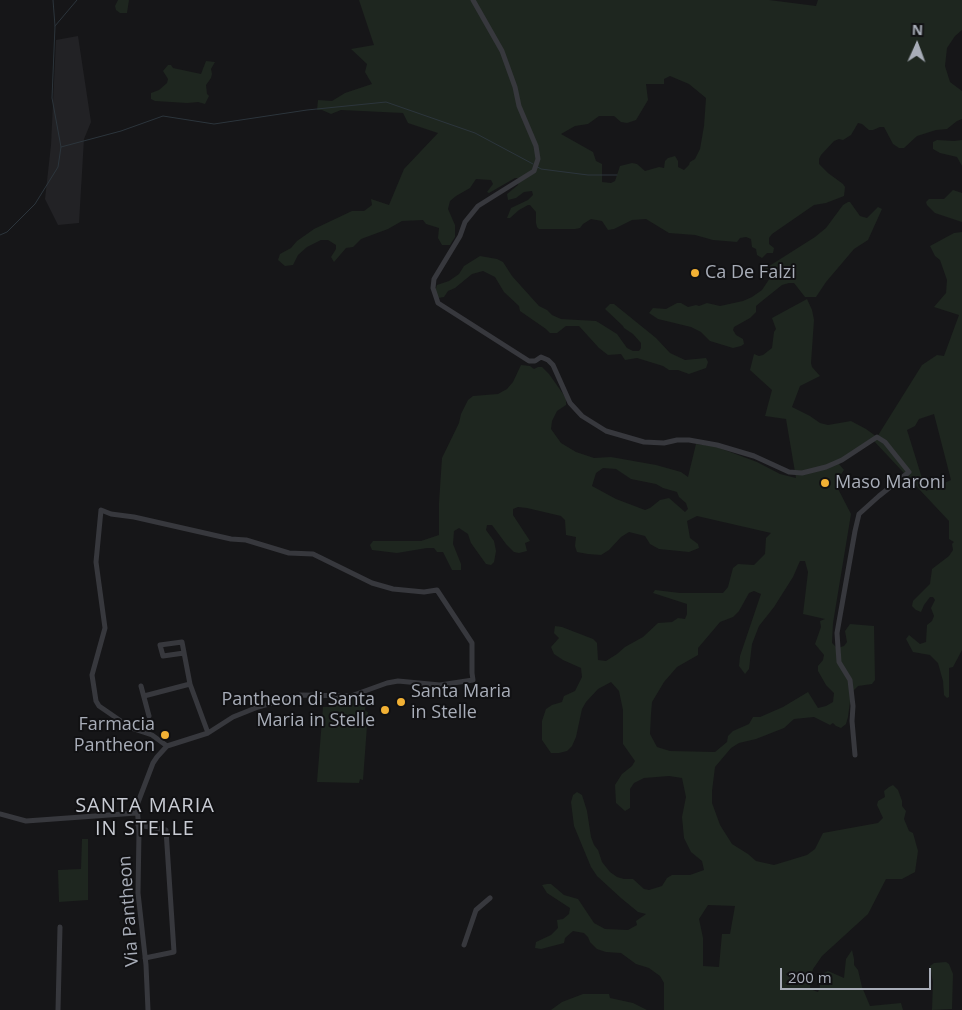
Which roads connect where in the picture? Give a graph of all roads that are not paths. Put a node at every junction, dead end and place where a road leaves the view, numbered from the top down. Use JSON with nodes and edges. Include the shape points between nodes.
{"nodes":[{"id":1,"x":474,"y":0,"type":"edge"},
{"id":2,"x":184,"y":653,"type":"junction"},
{"id":3,"x":190,"y":684,"type":"junction"},
{"id":4,"x":141,"y":686,"type":"dead end"},
{"id":5,"x":144,"y":696,"type":"junction"},
{"id":6,"x":149,"y":716,"type":"dead end"},
{"id":7,"x":208,"y":733,"type":"junction"},
{"id":8,"x":168,"y":746,"type":"junction"},
{"id":9,"x":855,"y":755,"type":"dead end"},
{"id":10,"x":137,"y":813,"type":"junction"},
{"id":11,"x":0,"y":814,"type":"edge"},
{"id":12,"x":138,"y":825,"type":"junction"},
{"id":13,"x":490,"y":898,"type":"dead end"},
{"id":14,"x":60,"y":928,"type":"dead end"},
{"id":15,"x":464,"y":945,"type":"dead end"},
{"id":16,"x":145,"y":958,"type":"junction"},
{"id":17,"x":58,"y":1010,"type":"edge"},
{"id":18,"x":148,"y":1010,"type":"edge"}],
"edges":[{"from":1,"to":9,"type":"street","via":[[502,51],[538,159],[534,171],[490,197],[465,222],[434,280],[438,303],[529,361],[541,357],[548,360],[570,403],[582,416],[606,431],[644,442],[689,440],[717,445],[754,456],[789,472],[802,473],[842,460],[877,438],[885,442],[909,472],[859,514],[855,531],[837,633],[839,662],[850,680]]},
{"from":2,"to":2,"type":"street","via":[[163,656],[160,645],[182,642]]},
{"from":2,"to":3,"type":"street"},
{"from":3,"to":5,"type":"street"},
{"from":3,"to":7,"type":"street"},
{"from":4,"to":5,"type":"street"},
{"from":5,"to":6,"type":"street"},
{"from":7,"to":8,"type":"street"},
{"from":7,"to":8,"type":"street","via":[[246,711],[301,695],[351,696],[398,681],[440,685],[474,680],[472,643],[437,590],[393,589],[372,583],[308,553],[290,553],[246,540],[101,510],[96,562],[105,628],[92,675],[96,700],[104,710],[131,728],[152,735]]},
{"from":8,"to":10,"type":"street","name":"Via Pantheon","via":[[153,763]]},
{"from":10,"to":11,"type":"street","via":[[36,820],[18,820]]},
{"from":10,"to":12,"type":"street","name":"Via Pantheon"},
{"from":12,"to":16,"type":"street","name":"Via Pantheon","via":[[138,894]]},
{"from":12,"to":16,"type":"street","via":[[166,830],[174,952]]},
{"from":13,"to":15,"type":"street","via":[[476,910]]},
{"from":14,"to":17,"type":"street"},
{"from":16,"to":18,"type":"street","name":"Via Pantheon"}]}
